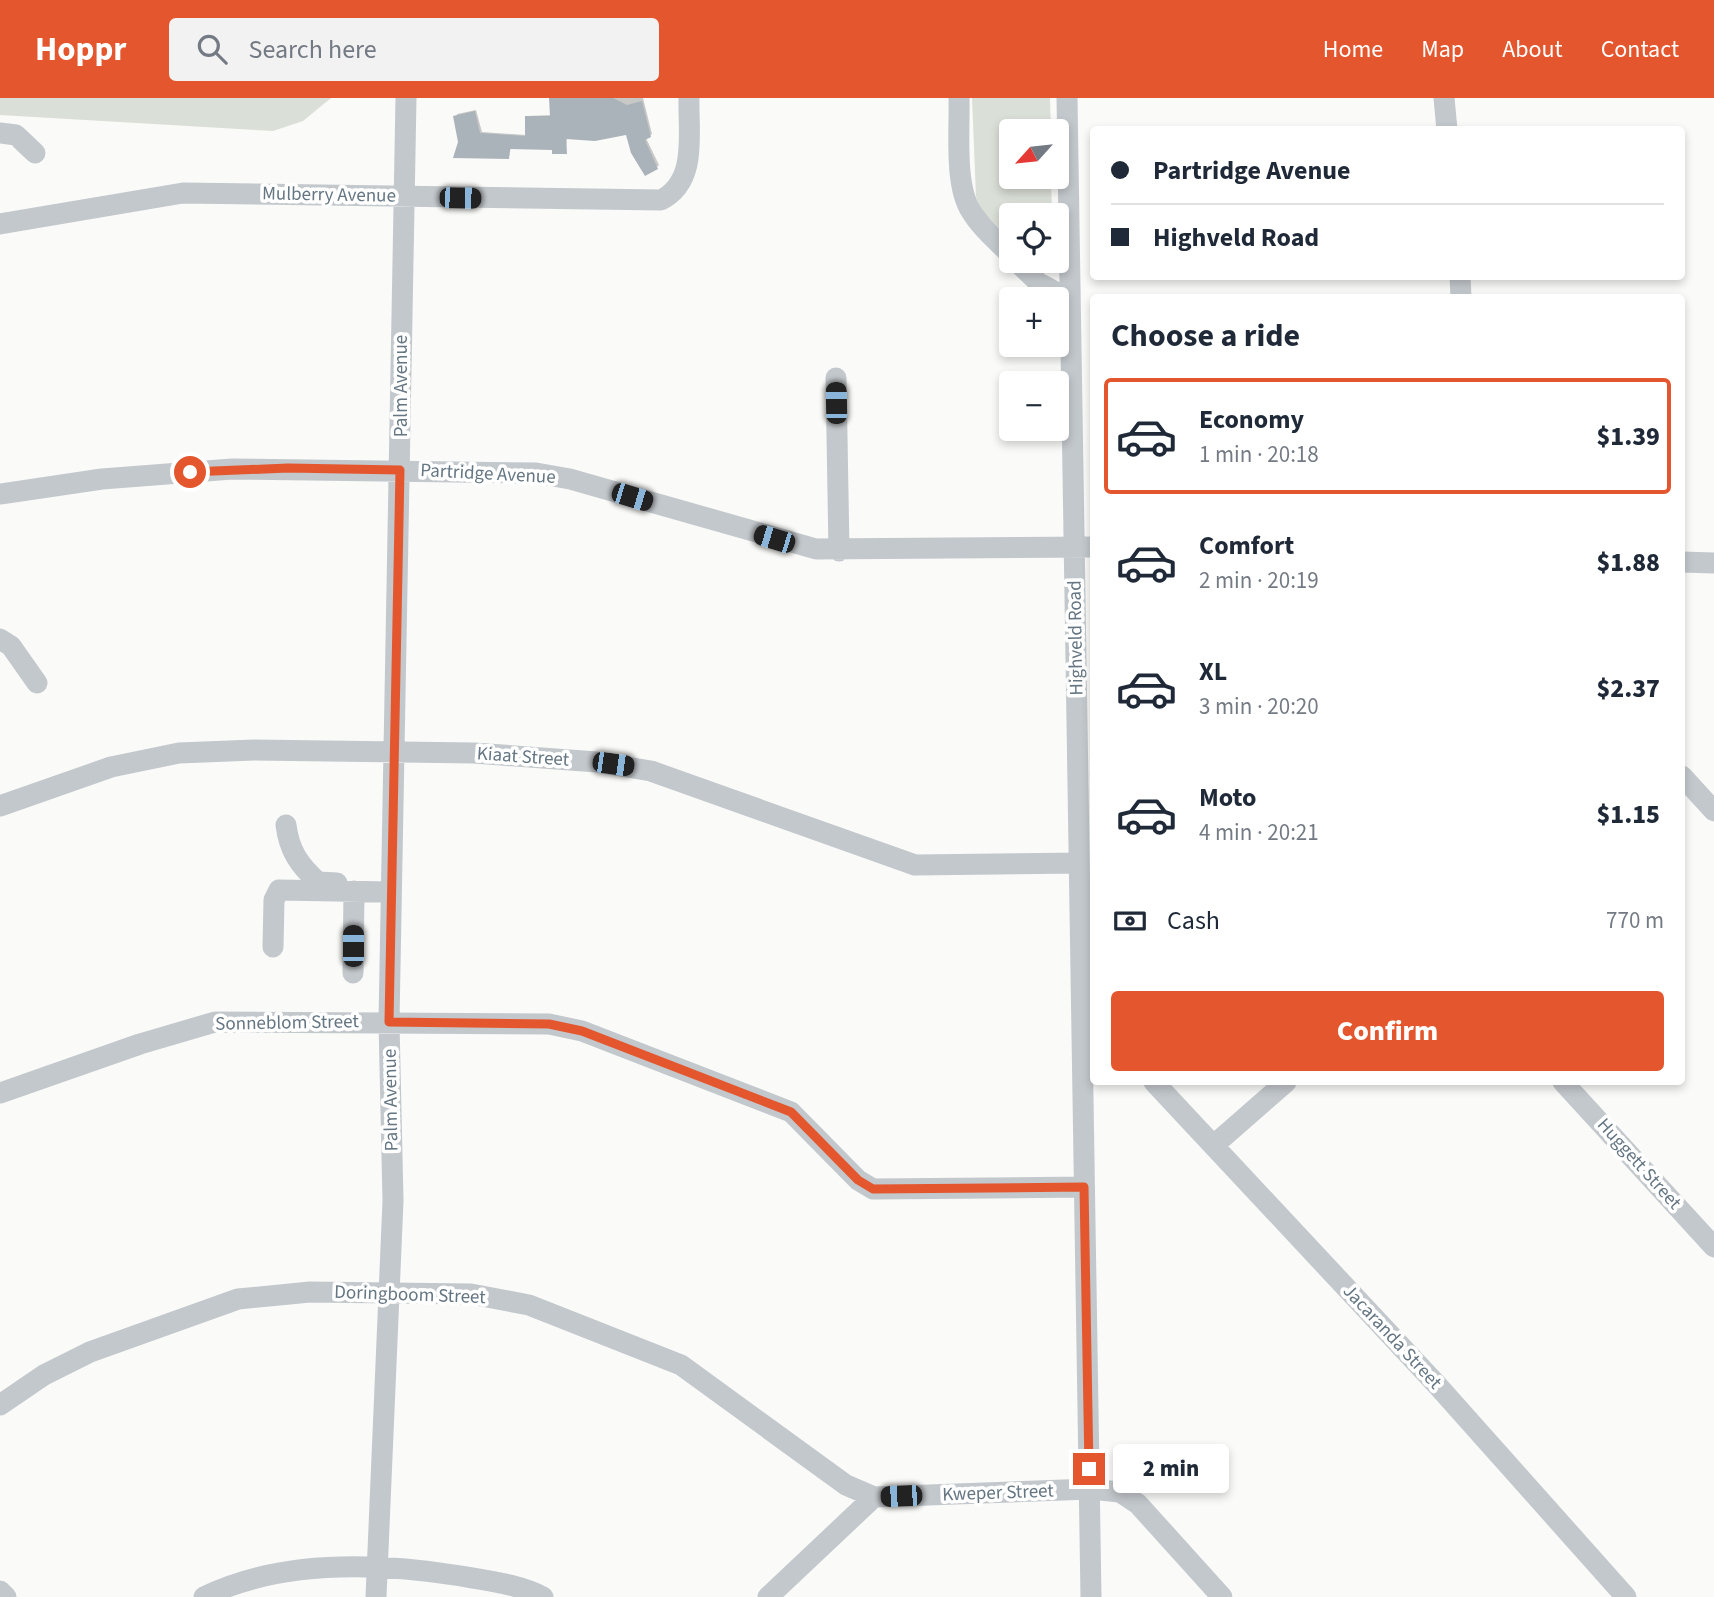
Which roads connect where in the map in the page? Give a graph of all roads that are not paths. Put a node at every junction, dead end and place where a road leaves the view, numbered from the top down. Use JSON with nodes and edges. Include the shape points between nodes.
{"nodes":[{"id":1,"x":406,"y":98,"type":"edge"},
{"id":2,"x":689,"y":98,"type":"edge"},
{"id":3,"x":959,"y":98,"type":"edge"},
{"id":4,"x":1067,"y":98,"type":"edge"},
{"id":5,"x":1444,"y":98,"type":"edge"},
{"id":6,"x":1447,"y":126,"type":"edge"},
{"id":7,"x":0,"y":133,"type":"edge"},
{"id":8,"x":35,"y":153,"type":"dead end"},
{"id":9,"x":404,"y":197,"type":"junction"},
{"id":10,"x":0,"y":224,"type":"edge"},
{"id":11,"x":999,"y":243,"type":"edge"},
{"id":12,"x":1029,"y":273,"type":"edge"},
{"id":13,"x":1070,"y":300,"type":"junction"},
{"id":14,"x":836,"y":378,"type":"dead end"},
{"id":15,"x":400,"y":470,"type":"junction"},
{"id":16,"x":0,"y":494,"type":"edge"},
{"id":17,"x":1084,"y":547,"type":"edge"},
{"id":18,"x":839,"y":551,"type":"junction"},
{"id":19,"x":1685,"y":562,"type":"edge"},
{"id":20,"x":1714,"y":563,"type":"edge"},
{"id":21,"x":1084,"y":605,"type":"edge"},
{"id":22,"x":0,"y":639,"type":"edge"},
{"id":23,"x":37,"y":683,"type":"dead end"},
{"id":24,"x":393,"y":753,"type":"junction"},
{"id":25,"x":1685,"y":779,"type":"edge"},
{"id":26,"x":0,"y":807,"type":"edge"},
{"id":27,"x":1714,"y":811,"type":"edge"},
{"id":28,"x":286,"y":825,"type":"dead end"},
{"id":29,"x":1079,"y":863,"type":"junction"},
{"id":30,"x":391,"y":887,"type":"junction"},
{"id":31,"x":354,"y":891,"type":"junction"},
{"id":32,"x":273,"y":947,"type":"dead end"},
{"id":33,"x":353,"y":974,"type":"dead end"},
{"id":34,"x":1087,"y":1012,"type":"edge"},
{"id":35,"x":389,"y":1022,"type":"junction"},
{"id":36,"x":1157,"y":1085,"type":"edge"},
{"id":37,"x":1283,"y":1085,"type":"edge"},
{"id":38,"x":1566,"y":1085,"type":"edge"},
{"id":39,"x":0,"y":1093,"type":"edge"},
{"id":40,"x":1214,"y":1146,"type":"junction"},
{"id":41,"x":1084,"y":1187,"type":"junction"},
{"id":42,"x":1714,"y":1247,"type":"edge"},
{"id":43,"x":388,"y":1293,"type":"junction"},
{"id":44,"x":0,"y":1405,"type":"edge"},
{"id":45,"x":1090,"y":1489,"type":"junction"},
{"id":46,"x":874,"y":1497,"type":"junction"},
{"id":47,"x":376,"y":1566,"type":"junction"},
{"id":48,"x":0,"y":1591,"type":"edge"},
{"id":49,"x":6,"y":1597,"type":"edge"},
{"id":50,"x":204,"y":1597,"type":"edge"},
{"id":51,"x":376,"y":1597,"type":"edge"},
{"id":52,"x":543,"y":1597,"type":"edge"},
{"id":53,"x":768,"y":1597,"type":"edge"},
{"id":54,"x":1091,"y":1597,"type":"edge"},
{"id":55,"x":1222,"y":1597,"type":"edge"},
{"id":56,"x":1626,"y":1597,"type":"edge"}],
"edges":[{"from":1,"to":9,"type":"street","name":"Palm Avenue"},
{"from":2,"to":9,"type":"street","name":"Mulberry Avenue","via":[[688,164],[683,184],[661,200]]},
{"from":3,"to":11,"type":"street","via":[[965,200]]},
{"from":4,"to":13,"type":"street","name":"Highveld Road"},
{"from":5,"to":6,"type":"street"},
{"from":7,"to":8,"type":"street","via":[[16,135]]},
{"from":9,"to":10,"type":"street","name":"Mulberry Avenue","via":[[183,193]]},
{"from":9,"to":15,"type":"street","name":"Palm Avenue"},
{"from":12,"to":13,"type":"street"},
{"from":13,"to":17,"type":"street","name":"Highveld Road"},
{"from":14,"to":18,"type":"street"},
{"from":15,"to":16,"type":"street","name":"Partridge Avenue","via":[[232,469],[103,479]]},
{"from":15,"to":18,"type":"street","name":"Partridge Avenue","via":[[556,475],[799,546]]},
{"from":15,"to":24,"type":"street","name":"Palm Avenue"},
{"from":17,"to":18,"type":"street","name":"Partridge Avenue"},
{"from":17,"to":21,"type":"street","name":"Highveld Road"},
{"from":19,"to":20,"type":"street"},
{"from":21,"to":29,"type":"street","name":"Highveld Road"},
{"from":22,"to":23,"type":"street","via":[[11,646]]},
{"from":24,"to":26,"type":"street","name":"Kiaat Street","via":[[179,753],[111,767]]},
{"from":24,"to":29,"type":"street","name":"Kiaat Street","via":[[474,753],[651,771],[915,864]]},
{"from":24,"to":30,"type":"street","name":"Palm Avenue"},
{"from":25,"to":27,"type":"street"},
{"from":28,"to":30,"type":"street","via":[[293,855],[318,882]]},
{"from":29,"to":34,"type":"street","name":"Highveld Road"},
{"from":30,"to":31,"type":"street"},
{"from":30,"to":35,"type":"street","name":"Palm Avenue"},
{"from":31,"to":32,"type":"street","via":[[279,890],[274,900]]},
{"from":31,"to":33,"type":"street"},
{"from":34,"to":41,"type":"street","name":"Highveld Road"},
{"from":35,"to":39,"type":"street","name":"Sonneblom Street","via":[[215,1022]]},
{"from":35,"to":41,"type":"street","name":"Sonneblom Street","via":[[549,1024],[582,1031],[791,1112],[858,1180],[873,1189]]},
{"from":35,"to":43,"type":"street","name":"Palm Avenue","via":[[393,1200]]},
{"from":36,"to":40,"type":"street","name":"Jacaranda Street"},
{"from":37,"to":40,"type":"street"},
{"from":38,"to":42,"type":"street","name":"Huggett Street"},
{"from":40,"to":56,"type":"street","name":"Jacaranda Street","via":[[1438,1386]]},
{"from":41,"to":45,"type":"street","name":"Highveld Road"},
{"from":43,"to":44,"type":"street","name":"Doringboom Street","via":[[310,1292],[238,1298],[90,1352]]},
{"from":43,"to":46,"type":"street","name":"Doringboom Street","via":[[471,1294],[518,1301],[670,1359],[840,1481]]},
{"from":43,"to":47,"type":"street","name":"Palm Avenue"},
{"from":45,"to":46,"type":"street","name":"Kweper Street"},
{"from":45,"to":54,"type":"street","name":"Highveld Road"},
{"from":45,"to":55,"type":"street","name":"Kweper Street","via":[[1128,1496]]},
{"from":46,"to":53,"type":"street"},
{"from":47,"to":50,"type":"street","via":[[281,1575],[239,1583]]},
{"from":47,"to":51,"type":"street","name":"Palm Avenue"},
{"from":47,"to":52,"type":"street","via":[[496,1582]]},
{"from":48,"to":49,"type":"street"}]}
